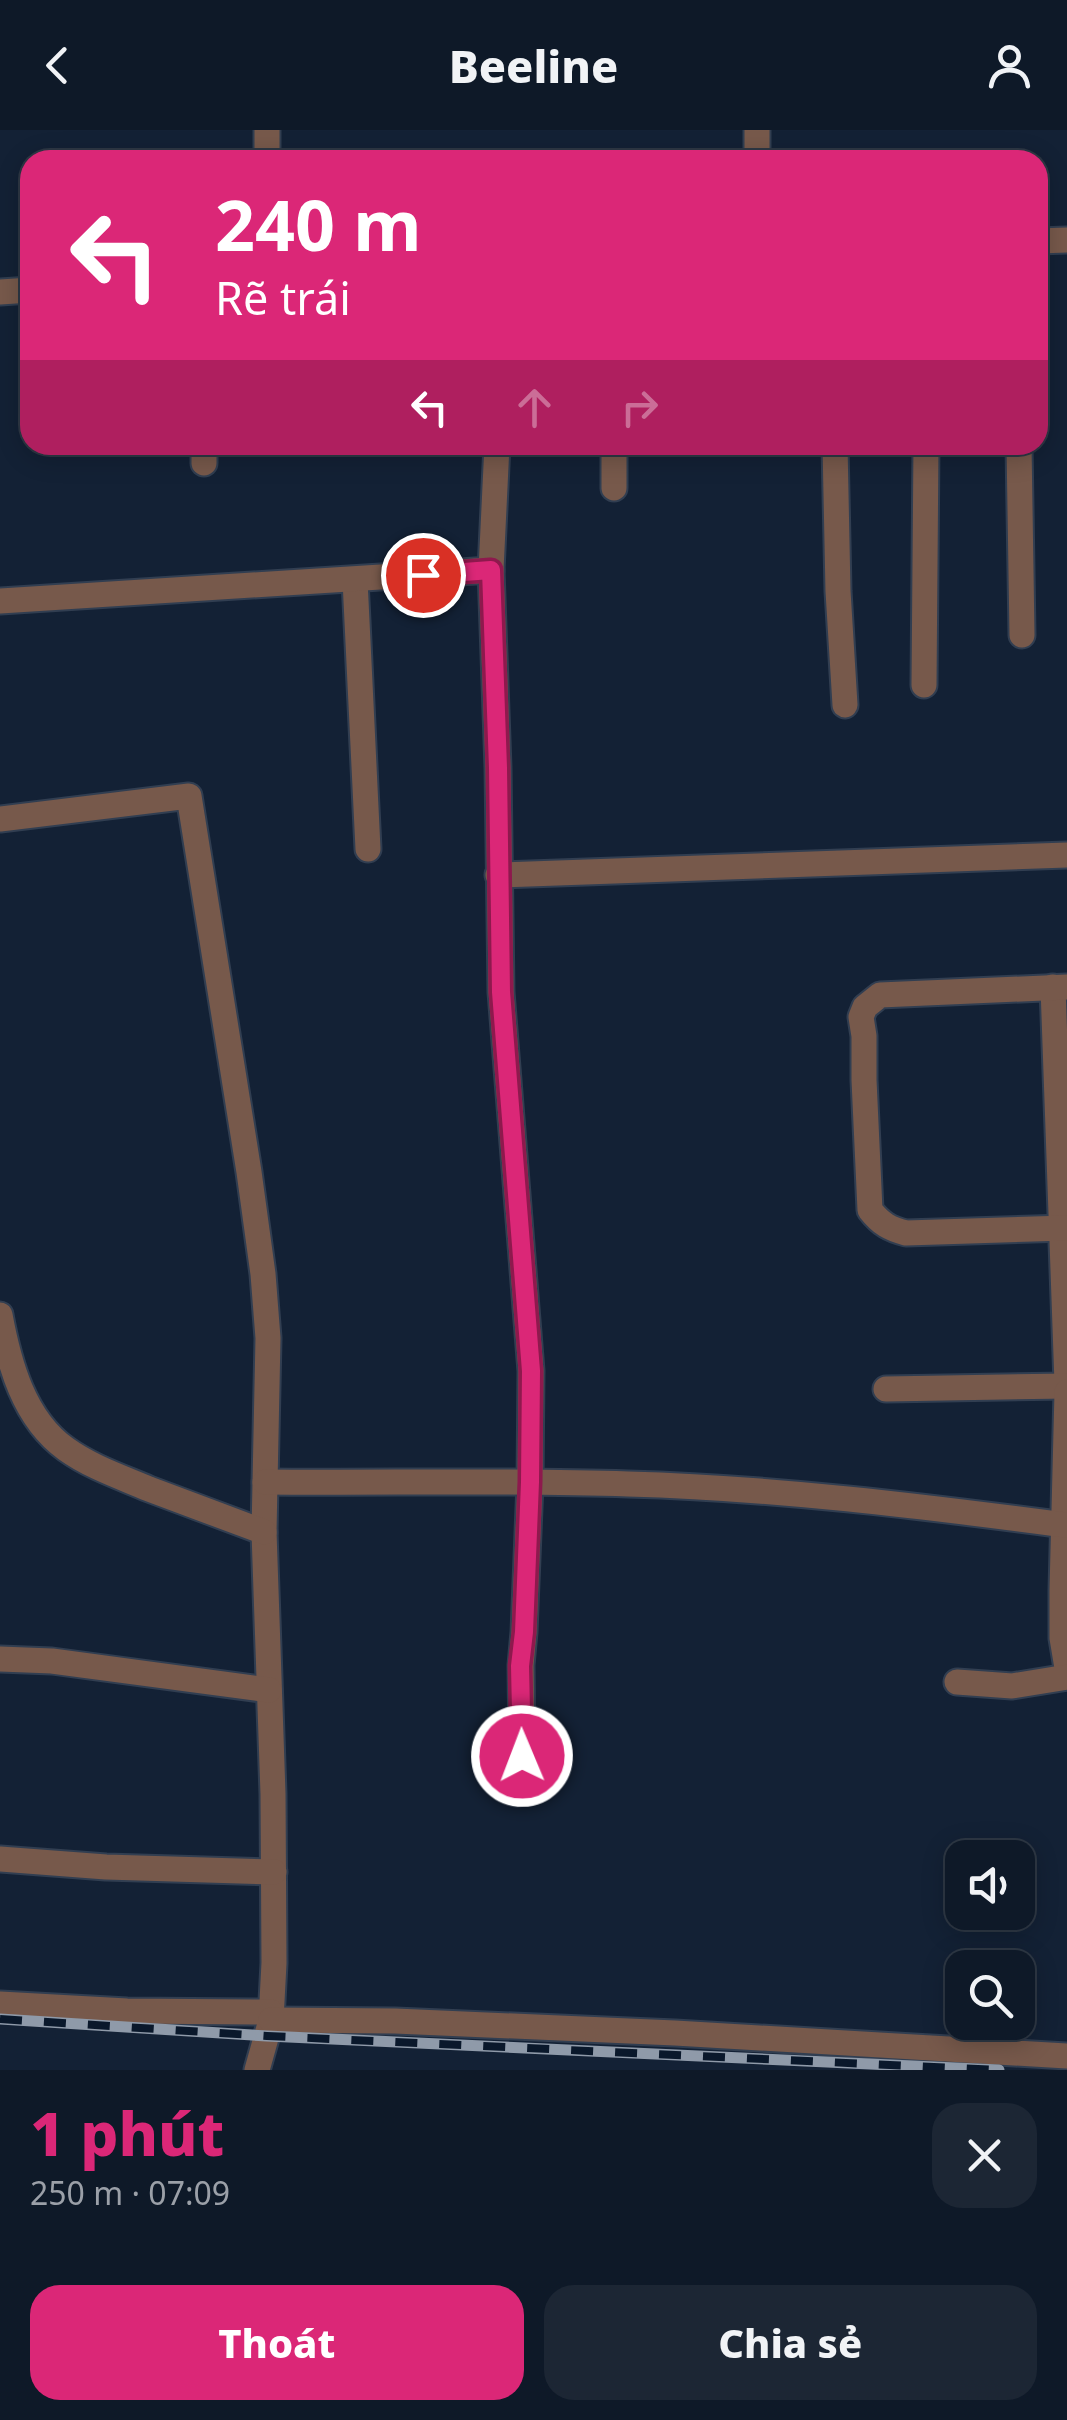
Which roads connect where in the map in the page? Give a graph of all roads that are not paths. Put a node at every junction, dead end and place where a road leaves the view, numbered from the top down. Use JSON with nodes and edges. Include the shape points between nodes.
{"nodes":[{"id":1,"x":497,"y":455,"type":"edge"},
{"id":2,"x":614,"y":455,"type":"edge"},
{"id":3,"x":835,"y":455,"type":"edge"},
{"id":4,"x":926,"y":455,"type":"edge"},
{"id":5,"x":1019,"y":455,"type":"edge"},
{"id":6,"x":614,"y":488,"type":"dead end"},
{"id":7,"x":491,"y":570,"type":"junction"},
{"id":8,"x":356,"y":580,"type":"junction"},
{"id":9,"x":0,"y":601,"type":"edge"},
{"id":10,"x":1022,"y":635,"type":"dead end"},
{"id":11,"x":924,"y":685,"type":"dead end"},
{"id":12,"x":845,"y":704,"type":"dead end"},
{"id":13,"x":0,"y":820,"type":"edge"},
{"id":14,"x":368,"y":848,"type":"dead end"},
{"id":15,"x":1067,"y":855,"type":"edge"},
{"id":16,"x":498,"y":875,"type":"junction"},
{"id":17,"x":1060,"y":987,"type":"edge"},
{"id":18,"x":1065,"y":1228,"type":"edge"},
{"id":19,"x":0,"y":1315,"type":"edge"},
{"id":20,"x":1067,"y":1387,"type":"edge"},
{"id":21,"x":886,"y":1389,"type":"dead end"},
{"id":22,"x":265,"y":1482,"type":"junction"},
{"id":23,"x":530,"y":1482,"type":"junction"},
{"id":24,"x":1066,"y":1526,"type":"edge"},
{"id":25,"x":264,"y":1532,"type":"junction"},
{"id":26,"x":0,"y":1660,"type":"edge"},
{"id":27,"x":1067,"y":1668,"type":"edge"},
{"id":28,"x":1067,"y":1677,"type":"edge"},
{"id":29,"x":956,"y":1682,"type":"dead end"},
{"id":30,"x":270,"y":1690,"type":"junction"},
{"id":31,"x":522,"y":1756,"type":"dead end"},
{"id":32,"x":0,"y":1859,"type":"edge"},
{"id":33,"x":274,"y":1872,"type":"junction"},
{"id":34,"x":0,"y":2004,"type":"edge"},
{"id":35,"x":271,"y":2016,"type":"junction"},
{"id":36,"x":1067,"y":2056,"type":"edge"},
{"id":37,"x":257,"y":2070,"type":"edge"}],
"edges":[{"from":1,"to":7,"type":"street"},
{"from":2,"to":6,"type":"street"},
{"from":3,"to":12,"type":"street"},
{"from":4,"to":11,"type":"street"},
{"from":5,"to":10,"type":"street"},
{"from":7,"to":8,"type":"street"},
{"from":7,"to":16,"type":"street"},
{"from":8,"to":9,"type":"street"},
{"from":8,"to":14,"type":"street"},
{"from":13,"to":22,"type":"street","via":[[190,796],[263,1274]]},
{"from":15,"to":16,"type":"street"},
{"from":16,"to":23,"type":"street","via":[[531,1371]]},
{"from":17,"to":18,"type":"street"},
{"from":17,"to":18,"type":"street","via":[[880,995],[861,1017],[870,1210],[879,1222],[906,1233]]},
{"from":18,"to":20,"type":"street"},
{"from":19,"to":25,"type":"street","via":[[28,1406],[62,1446],[109,1473]]},
{"from":20,"to":21,"type":"street"},
{"from":20,"to":24,"type":"street"},
{"from":22,"to":23,"type":"street"},
{"from":22,"to":25,"type":"street"},
{"from":23,"to":24,"type":"street","via":[[918,1506]]},
{"from":23,"to":31,"type":"street"},
{"from":24,"to":27,"type":"street"},
{"from":25,"to":30,"type":"street"},
{"from":26,"to":30,"type":"street"},
{"from":28,"to":29,"type":"street","via":[[1012,1686]]},
{"from":30,"to":33,"type":"street"},
{"from":32,"to":33,"type":"street"},
{"from":33,"to":35,"type":"street"},
{"from":34,"to":35,"type":"street"},
{"from":35,"to":36,"type":"street"},
{"from":35,"to":37,"type":"street"}]}
